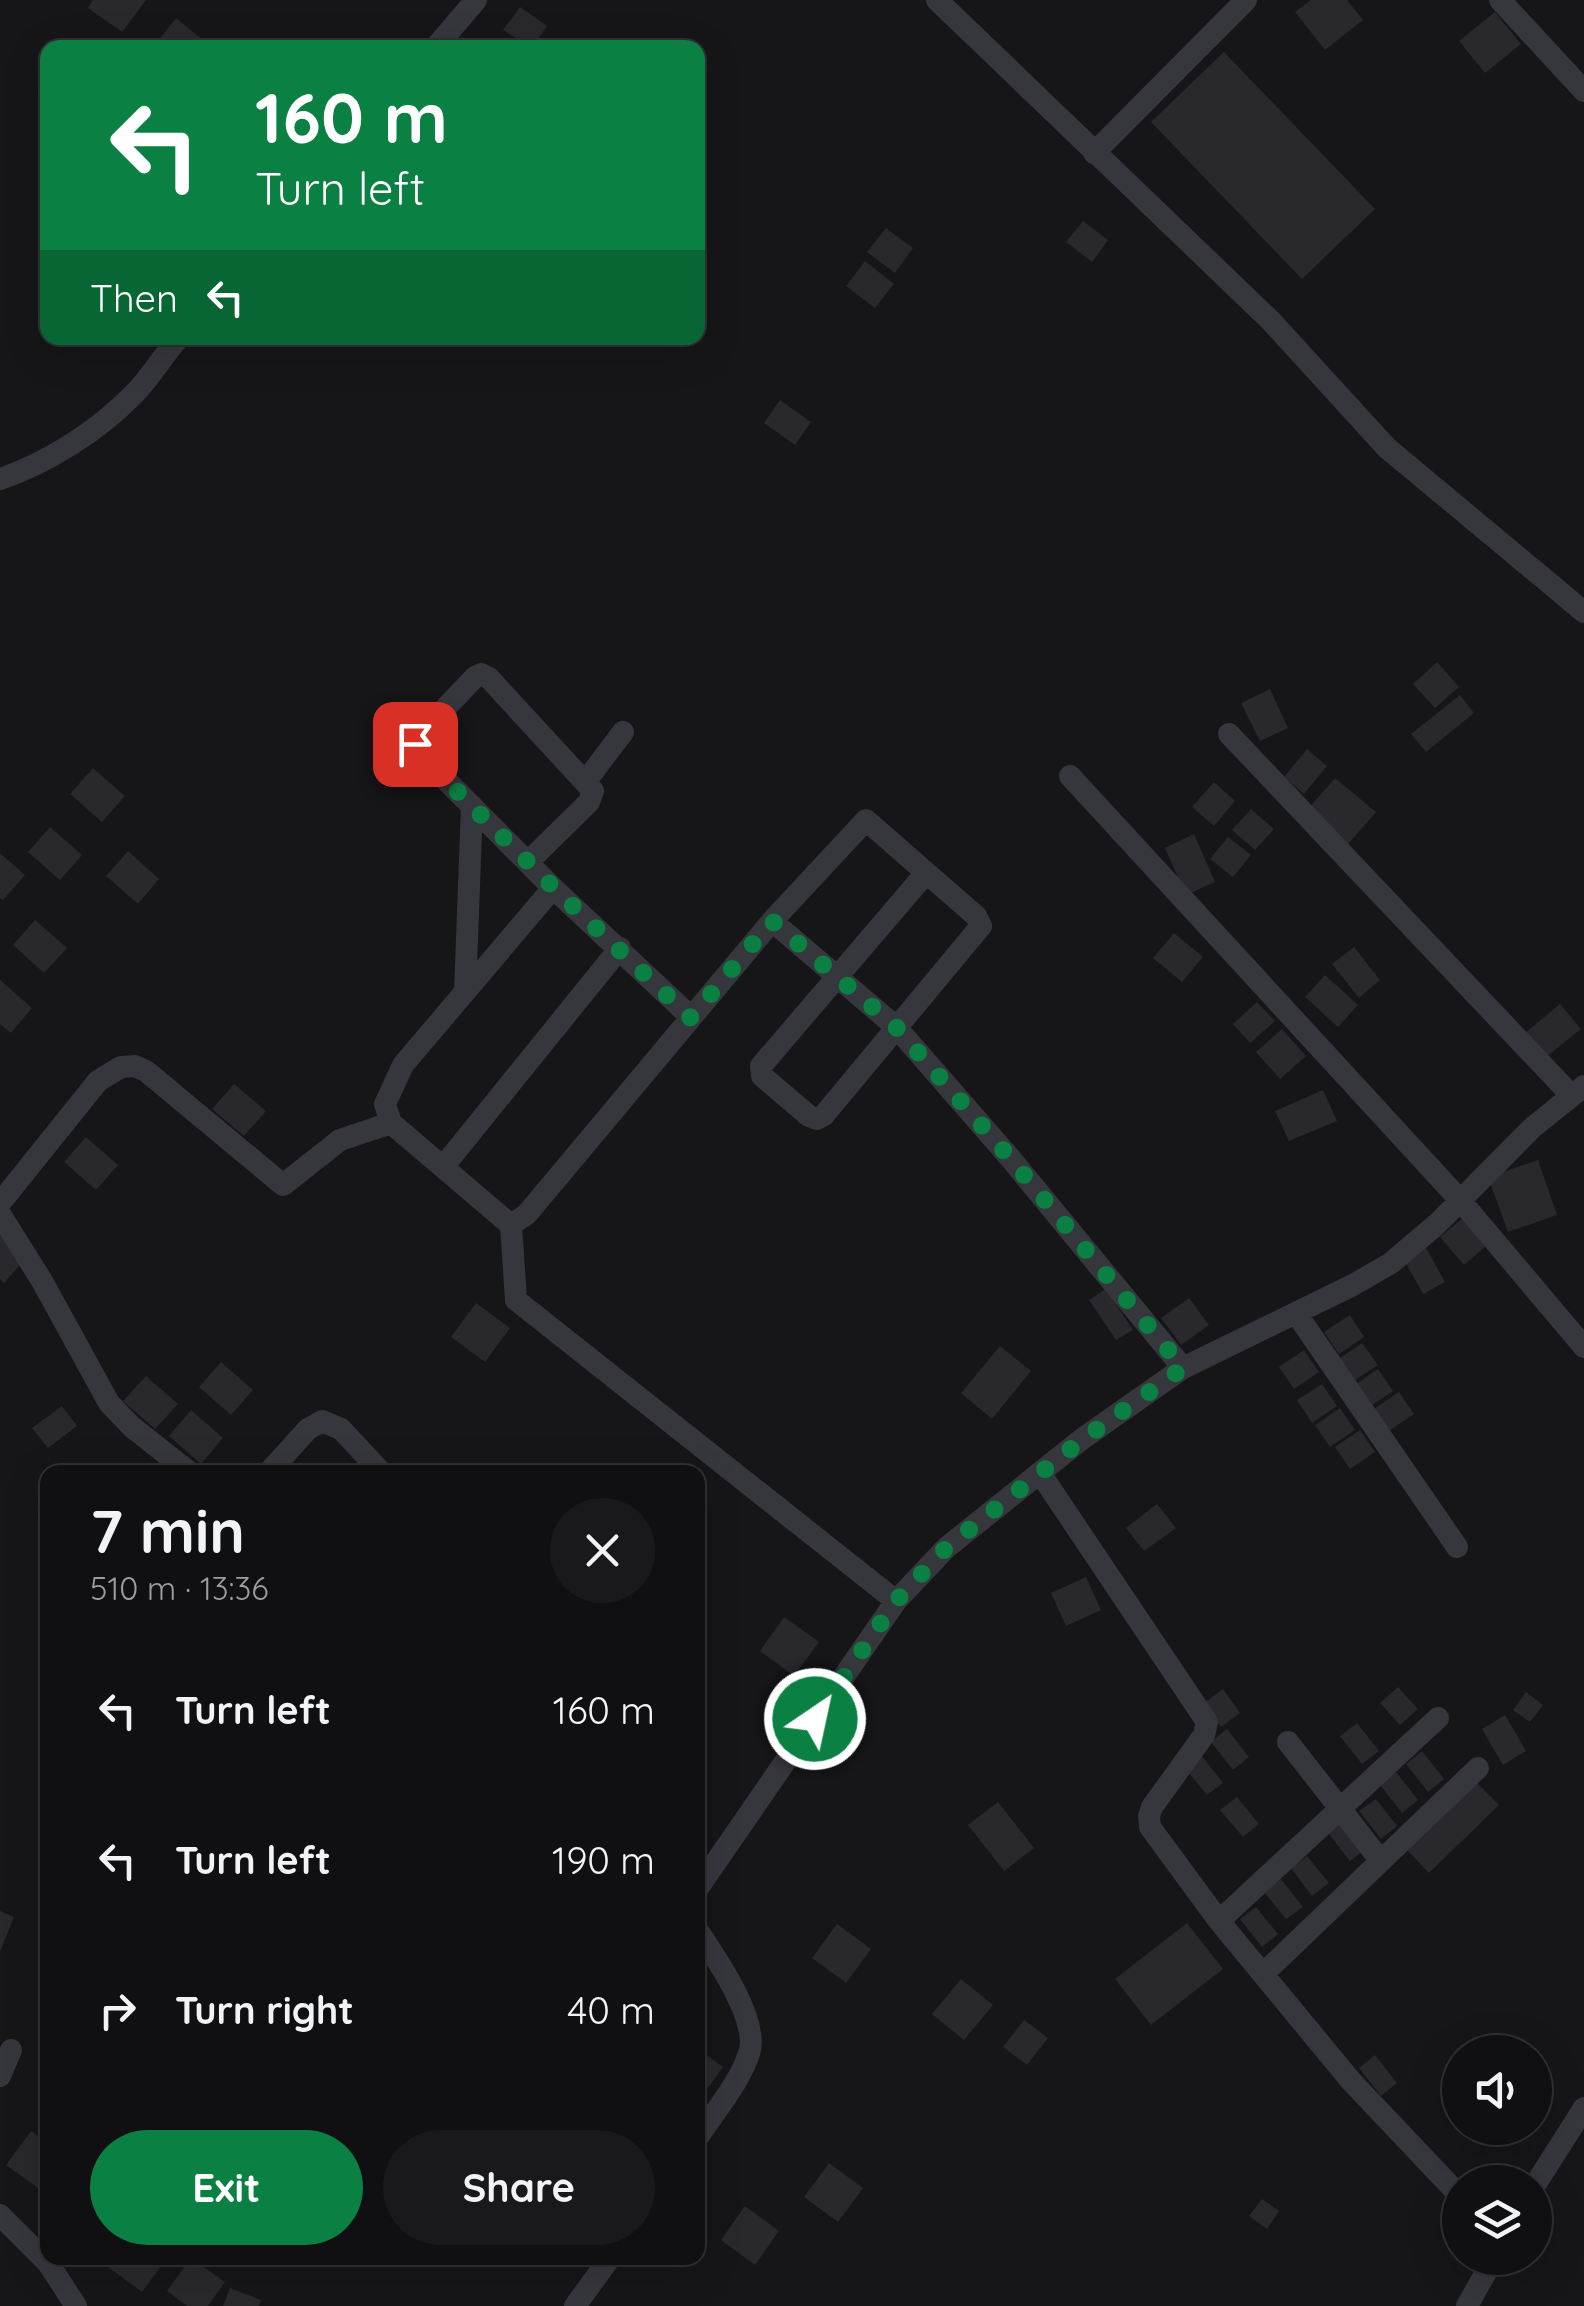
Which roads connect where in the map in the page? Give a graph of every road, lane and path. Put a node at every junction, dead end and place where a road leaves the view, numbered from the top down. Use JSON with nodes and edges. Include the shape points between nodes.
{"nodes":[{"id":1,"x":476,"y":0,"type":"edge"},
{"id":2,"x":936,"y":0,"type":"edge"},
{"id":3,"x":1246,"y":0,"type":"edge"},
{"id":4,"x":1500,"y":0,"type":"edge"},
{"id":5,"x":442,"y":40,"type":"edge"},
{"id":6,"x":1584,"y":91,"type":"edge"},
{"id":7,"x":1094,"y":153,"type":"junction"},
{"id":8,"x":173,"y":345,"type":"edge"},
{"id":9,"x":0,"y":479,"type":"edge"},
{"id":10,"x":1584,"y":612,"type":"edge"},
{"id":11,"x":623,"y":732,"type":"dead end"},
{"id":12,"x":1229,"y":734,"type":"dead end"},
{"id":13,"x":1070,"y":776,"type":"dead end"},
{"id":14,"x":586,"y":781,"type":"junction"},
{"id":15,"x":472,"y":806,"type":"junction"},
{"id":16,"x":528,"y":862,"type":"junction"},
{"id":17,"x":926,"y":873,"type":"junction"},
{"id":18,"x":554,"y":888,"type":"junction"},
{"id":19,"x":772,"y":921,"type":"junction"},
{"id":20,"x":620,"y":948,"type":"junction"},
{"id":21,"x":837,"y":976,"type":"junction"},
{"id":22,"x":465,"y":992,"type":"junction"},
{"id":23,"x":691,"y":1018,"type":"junction"},
{"id":24,"x":896,"y":1027,"type":"junction"},
{"id":25,"x":1578,"y":1091,"type":"edge"},
{"id":26,"x":390,"y":1123,"type":"junction"},
{"id":27,"x":443,"y":1167,"type":"junction"},
{"id":28,"x":1460,"y":1200,"type":"junction"},
{"id":29,"x":0,"y":1204,"type":"edge"},
{"id":30,"x":0,"y":1214,"type":"edge"},
{"id":31,"x":511,"y":1226,"type":"junction"},
{"id":32,"x":1296,"y":1313,"type":"junction"},
{"id":33,"x":1584,"y":1346,"type":"edge"},
{"id":34,"x":1183,"y":1368,"type":"junction"},
{"id":35,"x":180,"y":1465,"type":"edge"},
{"id":36,"x":275,"y":1465,"type":"edge"},
{"id":37,"x":374,"y":1465,"type":"edge"},
{"id":38,"x":1040,"y":1473,"type":"junction"},
{"id":39,"x":1457,"y":1547,"type":"dead end"},
{"id":40,"x":896,"y":1601,"type":"junction"},
{"id":41,"x":1438,"y":1718,"type":"dead end"},
{"id":42,"x":1288,"y":1742,"type":"dead end"},
{"id":43,"x":1478,"y":1768,"type":"dead end"},
{"id":44,"x":1342,"y":1808,"type":"junction"},
{"id":45,"x":1381,"y":1861,"type":"junction"},
{"id":46,"x":705,"y":1878,"type":"edge"},
{"id":47,"x":1220,"y":1921,"type":"junction"},
{"id":48,"x":705,"y":1941,"type":"edge"},
{"id":49,"x":1263,"y":1974,"type":"junction"},
{"id":50,"x":10,"y":2050,"type":"dead end"},
{"id":51,"x":0,"y":2076,"type":"edge"},
{"id":52,"x":1584,"y":2108,"type":"edge"},
{"id":53,"x":705,"y":2126,"type":"edge"},
{"id":54,"x":1548,"y":2165,"type":"edge"},
{"id":55,"x":1442,"y":2177,"type":"edge"},
{"id":56,"x":0,"y":2214,"type":"edge"},
{"id":57,"x":40,"y":2255,"type":"edge"},
{"id":58,"x":49,"y":2265,"type":"edge"},
{"id":59,"x":605,"y":2265,"type":"edge"},
{"id":60,"x":1485,"y":2275,"type":"edge"},
{"id":61,"x":76,"y":2306,"type":"edge"},
{"id":62,"x":574,"y":2306,"type":"edge"},
{"id":63,"x":1468,"y":2306,"type":"edge"}],
"edges":[{"from":1,"to":5,"type":"street"},
{"from":2,"to":7,"type":"street"},
{"from":3,"to":7,"type":"street"},
{"from":4,"to":6,"type":"street"},
{"from":7,"to":10,"type":"street","via":[[1271,321],[1387,448]]},
{"from":8,"to":9,"type":"street","via":[[102,422]]},
{"from":11,"to":14,"type":"street"},
{"from":12,"to":25,"type":"street"},
{"from":13,"to":28,"type":"street"},
{"from":14,"to":15,"type":"street","via":[[481,674],[415,744]]},
{"from":14,"to":16,"type":"street","via":[[593,791],[589,802]]},
{"from":15,"to":16,"type":"street"},
{"from":15,"to":22,"type":"street"},
{"from":16,"to":18,"type":"street"},
{"from":17,"to":19,"type":"street","via":[[866,820]]},
{"from":17,"to":21,"type":"street"},
{"from":17,"to":24,"type":"street","via":[[981,926]]},
{"from":18,"to":20,"type":"street"},
{"from":18,"to":22,"type":"street"},
{"from":19,"to":21,"type":"street"},
{"from":19,"to":23,"type":"street"},
{"from":20,"to":23,"type":"street"},
{"from":20,"to":27,"type":"street"},
{"from":21,"to":24,"type":"street"},
{"from":21,"to":24,"type":"street","via":[[761,1066],[762,1076],[808,1116],[824,1115]]},
{"from":22,"to":26,"type":"street","via":[[403,1065],[385,1104]]},
{"from":23,"to":31,"type":"street"},
{"from":24,"to":34,"type":"street"},
{"from":25,"to":28,"type":"street"},
{"from":26,"to":27,"type":"street"},
{"from":26,"to":29,"type":"street","via":[[340,1140],[283,1185],[146,1071],[121,1067],[98,1080]]},
{"from":27,"to":31,"type":"street"},
{"from":28,"to":32,"type":"street","via":[[1391,1263]]},
{"from":28,"to":33,"type":"street"},
{"from":30,"to":35,"type":"street","via":[[108,1403]]},
{"from":31,"to":40,"type":"street","via":[[516,1300]]},
{"from":32,"to":34,"type":"street"},
{"from":32,"to":39,"type":"street"},
{"from":34,"to":38,"type":"street"},
{"from":36,"to":37,"type":"street","via":[[322,1421],[341,1429]]},
{"from":38,"to":40,"type":"street","via":[[946,1548]]},
{"from":38,"to":47,"type":"street","via":[[1207,1722],[1149,1821]]},
{"from":40,"to":46,"type":"street"},
{"from":41,"to":44,"type":"street"},
{"from":42,"to":44,"type":"street"},
{"from":43,"to":45,"type":"street"},
{"from":44,"to":45,"type":"street"},
{"from":44,"to":47,"type":"street"},
{"from":45,"to":49,"type":"street"},
{"from":47,"to":49,"type":"street"},
{"from":48,"to":53,"type":"street","via":[[751,2036],[740,2071]]},
{"from":49,"to":55,"type":"street"},
{"from":50,"to":51,"type":"street"},
{"from":52,"to":54,"type":"street"},
{"from":56,"to":57,"type":"street"},
{"from":58,"to":61,"type":"street"},
{"from":59,"to":62,"type":"street"},
{"from":60,"to":63,"type":"street"}]}
